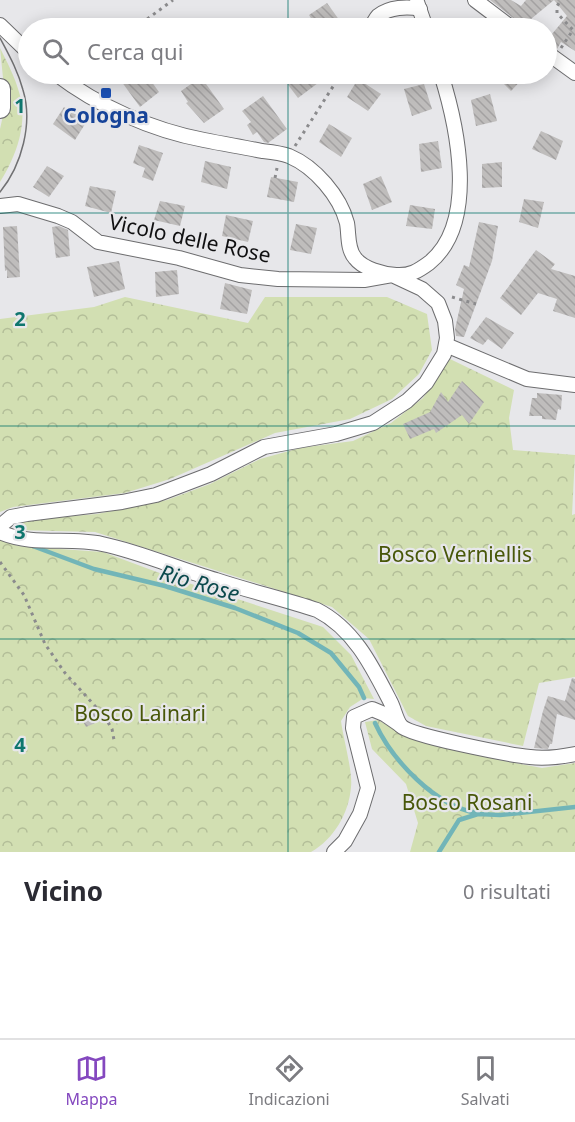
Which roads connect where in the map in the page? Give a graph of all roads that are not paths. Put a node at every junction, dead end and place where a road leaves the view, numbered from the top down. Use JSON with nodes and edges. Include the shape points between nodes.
{"nodes":[{"id":1,"x":475,"y":0,"type":"edge"},
{"id":2,"x":418,"y":4,"type":"edge"},
{"id":3,"x":377,"y":18,"type":"edge"},
{"id":4,"x":499,"y":18,"type":"edge"},
{"id":5,"x":0,"y":25,"type":"edge"},
{"id":6,"x":18,"y":42,"type":"edge"},
{"id":7,"x":557,"y":60,"type":"edge"},
{"id":8,"x":575,"y":73,"type":"edge"},
{"id":9,"x":71,"y":84,"type":"edge"},
{"id":10,"x":444,"y":84,"type":"edge"},
{"id":11,"x":0,"y":90,"type":"edge"},
{"id":12,"x":0,"y":108,"type":"edge"},
{"id":13,"x":0,"y":206,"type":"edge"},
{"id":14,"x":392,"y":275,"type":"junction"},
{"id":15,"x":446,"y":345,"type":"junction"},
{"id":16,"x":575,"y":385,"type":"edge"},
{"id":17,"x":0,"y":528,"type":"edge"},
{"id":18,"x":400,"y":724,"type":"junction"},
{"id":19,"x":575,"y":754,"type":"edge"},
{"id":20,"x":334,"y":852,"type":"edge"}],
"edges":[{"from":1,"to":4,"type":"street"},
{"from":2,"to":3,"type":"street"},
{"from":5,"to":6,"type":"street"},
{"from":7,"to":8,"type":"street"},
{"from":9,"to":14,"type":"street","via":[[150,125],[202,140],[289,156],[322,181],[337,200],[355,258],[366,267]]},
{"from":10,"to":14,"type":"street","name":"Vicolo delle Rose","via":[[458,152],[459,201],[452,226],[435,258],[408,275]]},
{"from":11,"to":12,"type":"main road"},
{"from":13,"to":14,"type":"street","name":"Vicolo delle Rose","via":[[18,204],[58,216],[98,242],[240,275],[364,280]]},
{"from":14,"to":15,"type":"street","via":[[422,289],[438,303],[445,321]]},
{"from":15,"to":16,"type":"street","via":[[527,379]]},
{"from":15,"to":17,"type":"street","via":[[436,369],[419,390],[373,423],[264,447],[211,474],[156,495],[11,517]]},
{"from":17,"to":18,"type":"street","via":[[2,533],[23,538],[115,547],[317,610],[332,618],[355,642]]},
{"from":18,"to":19,"type":"street","via":[[435,739],[530,758]]},
{"from":18,"to":20,"type":"street","via":[[372,709],[354,717],[353,728],[368,788],[360,814]]}]}
